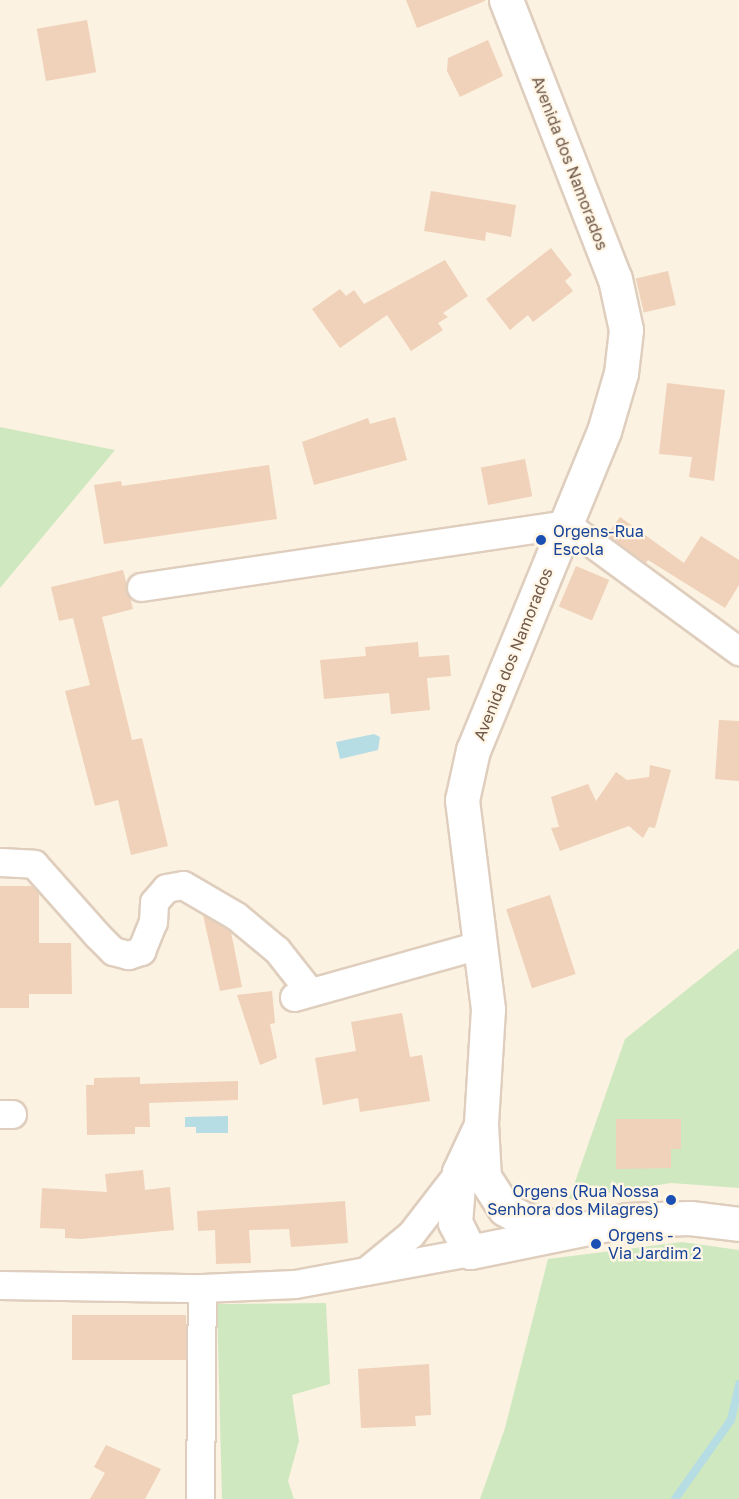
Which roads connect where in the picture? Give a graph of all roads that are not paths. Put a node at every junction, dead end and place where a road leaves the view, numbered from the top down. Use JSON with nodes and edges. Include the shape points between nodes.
{"nodes":[{"id":1,"x":506,"y":0,"type":"edge"},
{"id":2,"x":566,"y":525,"type":"junction"},
{"id":3,"x":141,"y":587,"type":"dead end"},
{"id":4,"x":739,"y":651,"type":"edge"},
{"id":5,"x":0,"y":862,"type":"edge"},
{"id":6,"x":482,"y":944,"type":"junction"},
{"id":7,"x":481,"y":1124,"type":"junction"},
{"id":8,"x":459,"y":1172,"type":"junction"},
{"id":9,"x":490,"y":1193,"type":"junction"},
{"id":10,"x":739,"y":1224,"type":"edge"},
{"id":11,"x":566,"y":1230,"type":"junction"},
{"id":12,"x":470,"y":1252,"type":"junction"},
{"id":13,"x":362,"y":1274,"type":"junction"},
{"id":14,"x":0,"y":1285,"type":"edge"},
{"id":15,"x":202,"y":1288,"type":"junction"},
{"id":16,"x":200,"y":1499,"type":"edge"}],
"edges":[{"from":1,"to":2,"type":"street","name":"Avenida dos Namorados","via":[[615,279],[626,330],[621,373],[604,431]]},
{"from":2,"to":3,"type":"street"},
{"from":2,"to":4,"type":"street"},
{"from":2,"to":6,"type":"street","name":"Avenida dos Namorados","via":[[473,750],[462,800]]},
{"from":5,"to":6,"type":"street","via":[[34,864],[113,951],[128,955],[141,951],[153,922],[154,902],[166,888],[183,885],[244,922],[277,950],[302,994]]},
{"from":6,"to":7,"type":"street","name":"Avenida dos Namorados","via":[[488,1009]]},
{"from":7,"to":8,"type":"street"},
{"from":7,"to":9,"type":"street","via":[[484,1177]]},
{"from":8,"to":12,"type":"street","via":[[456,1223]]},
{"from":8,"to":13,"type":"street","via":[[411,1234]]},
{"from":9,"to":11,"type":"street","via":[[524,1219]]},
{"from":9,"to":12,"type":"street"},
{"from":10,"to":11,"type":"street","via":[[670,1218]]},
{"from":11,"to":12,"type":"street"},
{"from":12,"to":13,"type":"street"},
{"from":13,"to":15,"type":"street","via":[[295,1284]]},
{"from":14,"to":15,"type":"street"},
{"from":15,"to":16,"type":"street"}]}
